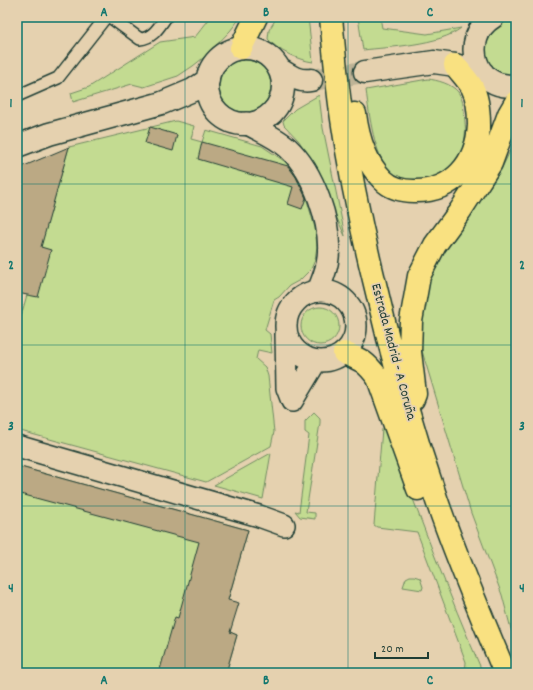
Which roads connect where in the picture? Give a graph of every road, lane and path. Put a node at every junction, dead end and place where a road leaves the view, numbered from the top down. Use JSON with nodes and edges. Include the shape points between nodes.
{"nodes":[{"id":1,"x":106,"y":17,"type":"edge"},
{"id":2,"x":110,"y":17,"type":"edge"},
{"id":3,"x":166,"y":17,"type":"edge"},
{"id":4,"x":256,"y":17,"type":"edge"},
{"id":5,"x":331,"y":17,"type":"edge"},
{"id":6,"x":493,"y":17,"type":"edge"},
{"id":7,"x":475,"y":39,"type":"junction"},
{"id":8,"x":241,"y":48,"type":"junction"},
{"id":9,"x":334,"y":57,"type":"junction"},
{"id":10,"x":444,"y":63,"type":"junction"},
{"id":11,"x":279,"y":69,"type":"junction"},
{"id":12,"x":365,"y":72,"type":"tunnel mouth"},
{"id":13,"x":483,"y":73,"type":"junction"},
{"id":14,"x":208,"y":80,"type":"junction"},
{"id":15,"x":516,"y":85,"type":"edge"},
{"id":16,"x":17,"y":96,"type":"edge"},
{"id":17,"x":516,"y":102,"type":"edge"},
{"id":18,"x":162,"y":103,"type":"junction"},
{"id":19,"x":279,"y":103,"type":"junction"},
{"id":20,"x":217,"y":111,"type":"junction"},
{"id":21,"x":246,"y":123,"type":"junction"},
{"id":22,"x":17,"y":146,"type":"edge"},
{"id":23,"x":318,"y":291,"type":"junction"},
{"id":24,"x":286,"y":332,"type":"junction"},
{"id":25,"x":344,"y":353,"type":"junction"},
{"id":26,"x":316,"y":361,"type":"junction"},
{"id":27,"x":408,"y":413,"type":"junction"},
{"id":28,"x":17,"y":446,"type":"edge"},
{"id":29,"x":284,"y":525,"type":"dead end"},
{"id":30,"x":472,"y":593,"type":"junction"},
{"id":31,"x":505,"y":673,"type":"edge"}],
"edges":[{"from":1,"to":16,"type":"lane","via":[[58,78]]},
{"from":2,"to":3,"type":"lane","via":[[140,39],[153,34]]},
{"from":4,"to":8,"type":"highway"},
{"from":5,"to":9,"type":"highway","name":"Estrada Madrid - A Coruña"},
{"from":6,"to":7,"type":"street","via":[[480,29]]},
{"from":7,"to":10,"type":"street"},
{"from":7,"to":13,"type":"street","via":[[473,51],[476,63]]},
{"from":8,"to":11,"type":"street","via":[[253,48],[264,52]]},
{"from":8,"to":14,"type":"street","via":[[219,58]]},
{"from":9,"to":10,"type":"highway","via":[[353,95],[357,130],[364,153],[374,170],[394,187],[423,192],[437,189],[450,182],[462,171],[471,159],[478,133],[479,114],[472,87]]},
{"from":9,"to":27,"type":"highway","name":"Estrada Madrid - A Coruña","via":[[357,209],[386,334]]},
{"from":10,"to":12,"type":"street"},
{"from":10,"to":13,"type":"street"},
{"from":11,"to":19,"type":"street","via":[[283,80],[283,92]]},
{"from":11,"to":19,"type":"street","via":[[292,78],[308,80],[288,92]]},
{"from":13,"to":15,"type":"street","via":[[501,85]]},
{"from":14,"to":18,"type":"street"},
{"from":14,"to":20,"type":"street","via":[[209,96]]},
{"from":17,"to":27,"type":"highway","via":[[491,163],[435,245],[419,276],[410,320],[410,352],[415,394]]},
{"from":18,"to":20,"type":"street","via":[[193,103]]},
{"from":18,"to":22,"type":"street","via":[[49,134]]},
{"from":19,"to":21,"type":"street","via":[[265,118]]},
{"from":20,"to":21,"type":"street","via":[[225,118]]},
{"from":21,"to":23,"type":"street","via":[[288,149],[304,168],[320,201],[328,245],[326,268]]},
{"from":23,"to":24,"type":"street","via":[[307,293],[293,304],[286,320]]},
{"from":23,"to":25,"type":"street","via":[[339,296],[348,303],[353,313],[356,323],[355,334]]},
{"from":24,"to":26,"type":"street","via":[[296,352]]},
{"from":24,"to":26,"type":"street","via":[[287,388],[292,401]]},
{"from":25,"to":26,"type":"street","via":[[331,360]]},
{"from":25,"to":30,"type":"highway","via":[[367,364],[378,378],[455,584]]},
{"from":27,"to":30,"type":"highway","name":"Estrada Madrid - A Coruña","via":[[437,501]]},
{"from":28,"to":29,"type":"street"},
{"from":30,"to":31,"type":"highway","name":"Estrada Madrid - A Coruña"}]}
